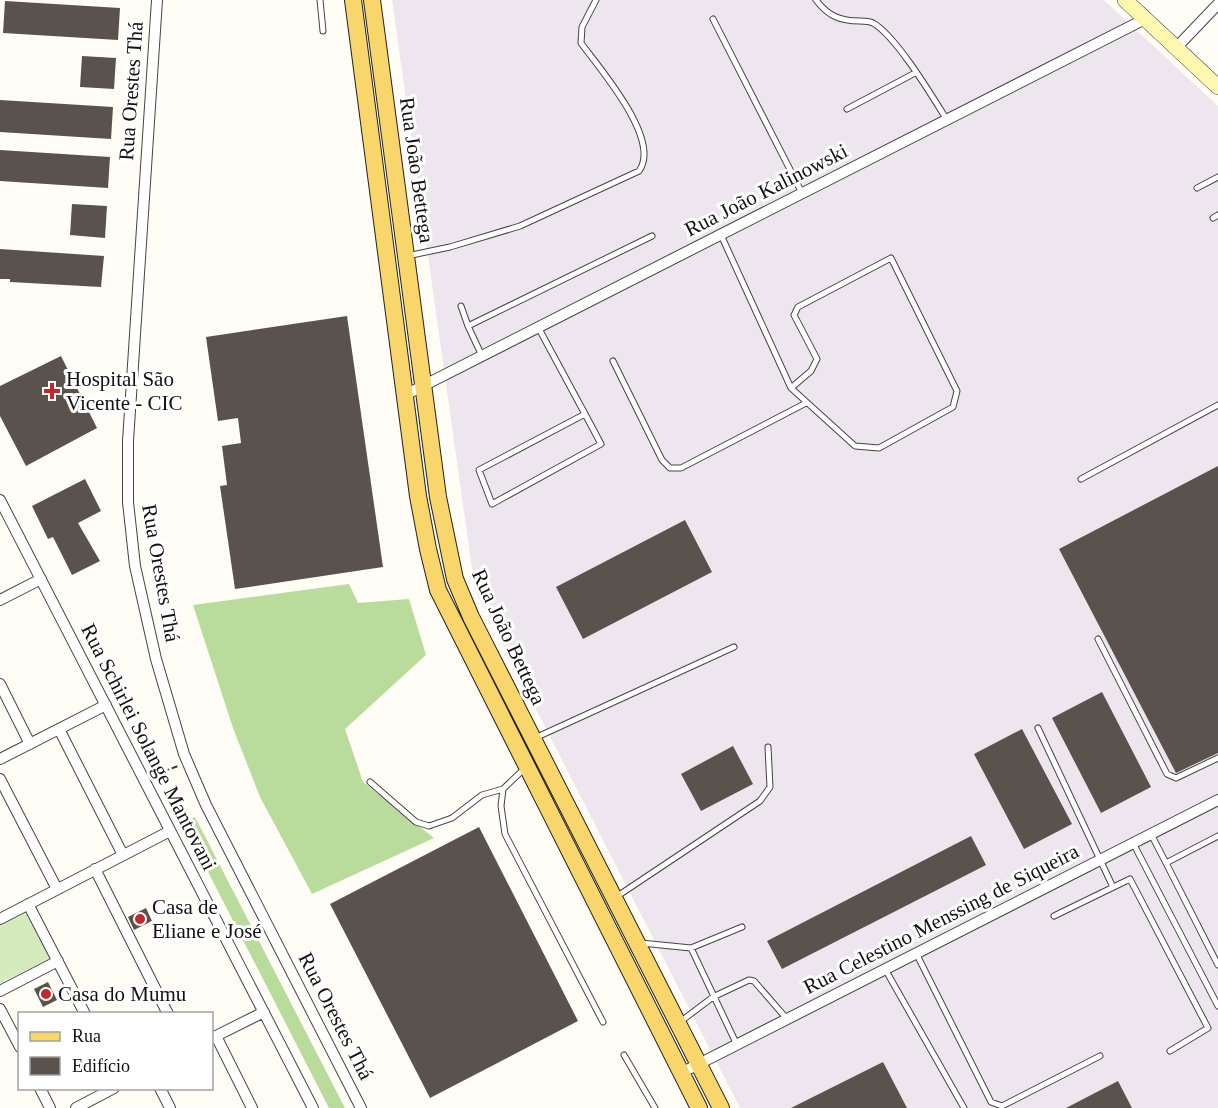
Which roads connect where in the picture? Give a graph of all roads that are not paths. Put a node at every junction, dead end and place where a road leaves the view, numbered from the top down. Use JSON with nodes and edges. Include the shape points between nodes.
{"nodes":[{"id":1,"x":157,"y":0,"type":"edge"},
{"id":2,"x":320,"y":0,"type":"edge"},
{"id":3,"x":353,"y":0,"type":"edge"},
{"id":4,"x":372,"y":0,"type":"edge"},
{"id":5,"x":596,"y":0,"type":"edge"},
{"id":6,"x":816,"y":0,"type":"edge"},
{"id":7,"x":1125,"y":0,"type":"edge"},
{"id":8,"x":1218,"y":4,"type":"edge"},
{"id":9,"x":713,"y":19,"type":"dead end"},
{"id":10,"x":1145,"y":19,"type":"junction"},
{"id":11,"x":323,"y":31,"type":"dead end"},
{"id":12,"x":1176,"y":48,"type":"junction"},
{"id":13,"x":915,"y":73,"type":"junction"},
{"id":14,"x":1218,"y":87,"type":"edge"},
{"id":15,"x":846,"y":110,"type":"dead end"},
{"id":16,"x":946,"y":120,"type":"junction"},
{"id":17,"x":1218,"y":177,"type":"edge"},
{"id":18,"x":1197,"y":188,"type":"dead end"},
{"id":19,"x":802,"y":193,"type":"junction"},
{"id":20,"x":721,"y":235,"type":"junction"},
{"id":21,"x":652,"y":236,"type":"dead end"},
{"id":22,"x":406,"y":256,"type":"junction"},
{"id":23,"x":461,"y":306,"type":"dead end"},
{"id":24,"x":468,"y":326,"type":"junction"},
{"id":25,"x":538,"y":327,"type":"junction"},
{"id":26,"x":482,"y":356,"type":"junction"},
{"id":27,"x":613,"y":361,"type":"dead end"},
{"id":28,"x":423,"y":386,"type":"junction"},
{"id":29,"x":791,"y":388,"type":"junction"},
{"id":30,"x":405,"y":395,"type":"junction"},
{"id":31,"x":806,"y":403,"type":"junction"},
{"id":32,"x":1218,"y":405,"type":"edge"},
{"id":33,"x":585,"y":414,"type":"junction"},
{"id":34,"x":1081,"y":479,"type":"dead end"},
{"id":35,"x":0,"y":500,"type":"edge"},
{"id":36,"x":41,"y":579,"type":"junction"},
{"id":37,"x":0,"y":600,"type":"edge"},
{"id":38,"x":1098,"y":639,"type":"dead end"},
{"id":39,"x":734,"y":647,"type":"dead end"},
{"id":40,"x":0,"y":684,"type":"edge"},
{"id":41,"x":106,"y":705,"type":"junction"},
{"id":42,"x":1038,"y":728,"type":"dead end"},
{"id":43,"x":59,"y":729,"type":"junction"},
{"id":44,"x":533,"y":739,"type":"junction"},
{"id":45,"x":30,"y":744,"type":"junction"},
{"id":46,"x":768,"y":747,"type":"dead end"},
{"id":47,"x":1218,"y":758,"type":"edge"},
{"id":48,"x":0,"y":759,"type":"edge"},
{"id":49,"x":526,"y":767,"type":"junction"},
{"id":50,"x":0,"y":779,"type":"edge"},
{"id":51,"x":370,"y":782,"type":"dead end"},
{"id":52,"x":503,"y":789,"type":"junction"},
{"id":53,"x":1217,"y":803,"type":"edge"},
{"id":54,"x":170,"y":831,"type":"junction"},
{"id":55,"x":1151,"y":834,"type":"junction"},
{"id":56,"x":1218,"y":836,"type":"edge"},
{"id":57,"x":1133,"y":843,"type":"junction"},
{"id":58,"x":123,"y":855,"type":"junction"},
{"id":59,"x":1101,"y":859,"type":"junction"},
{"id":60,"x":1166,"y":863,"type":"junction"},
{"id":61,"x":95,"y":869,"type":"junction"},
{"id":62,"x":1113,"y":885,"type":"junction"},
{"id":63,"x":57,"y":889,"type":"junction"},
{"id":64,"x":614,"y":898,"type":"junction"},
{"id":65,"x":28,"y":904,"type":"junction"},
{"id":66,"x":1054,"y":916,"type":"dead end"},
{"id":67,"x":0,"y":919,"type":"edge"},
{"id":68,"x":742,"y":927,"type":"dead end"},
{"id":69,"x":637,"y":942,"type":"junction"},
{"id":70,"x":691,"y":948,"type":"junction"},
{"id":71,"x":916,"y":953,"type":"junction"},
{"id":72,"x":58,"y":961,"type":"junction"},
{"id":73,"x":1218,"y":965,"type":"edge"},
{"id":74,"x":885,"y":969,"type":"junction"},
{"id":75,"x":0,"y":991,"type":"edge"},
{"id":76,"x":713,"y":997,"type":"junction"},
{"id":77,"x":1218,"y":1006,"type":"edge"},
{"id":78,"x":0,"y":1009,"type":"edge"},
{"id":79,"x":84,"y":1012,"type":"edge"},
{"id":80,"x":167,"y":1012,"type":"edge"},
{"id":81,"x":264,"y":1012,"type":"junction"},
{"id":82,"x":787,"y":1019,"type":"junction"},
{"id":83,"x":603,"y":1022,"type":"dead end"},
{"id":84,"x":678,"y":1023,"type":"junction"},
{"id":85,"x":214,"y":1037,"type":"edge"},
{"id":86,"x":18,"y":1043,"type":"edge"},
{"id":87,"x":737,"y":1045,"type":"junction"},
{"id":88,"x":1170,"y":1051,"type":"dead end"},
{"id":89,"x":624,"y":1055,"type":"dead end"},
{"id":90,"x":1100,"y":1056,"type":"dead end"},
{"id":91,"x":699,"y":1064,"type":"junction"},
{"id":92,"x":681,"y":1073,"type":"junction"},
{"id":93,"x":41,"y":1090,"type":"edge"},
{"id":94,"x":112,"y":1090,"type":"edge"},
{"id":95,"x":161,"y":1090,"type":"edge"},
{"id":96,"x":82,"y":1107,"type":"edge"},
{"id":97,"x":50,"y":1108,"type":"edge"},
{"id":98,"x":170,"y":1108,"type":"edge"},
{"id":99,"x":252,"y":1108,"type":"edge"},
{"id":100,"x":313,"y":1108,"type":"edge"},
{"id":101,"x":362,"y":1108,"type":"edge"},
{"id":102,"x":655,"y":1108,"type":"edge"},
{"id":103,"x":699,"y":1108,"type":"edge"},
{"id":104,"x":721,"y":1108,"type":"edge"},
{"id":105,"x":964,"y":1108,"type":"edge"}],
"edges":[{"from":1,"to":101,"type":"street","name":"Rua Orestes Thá","via":[[128,462],[135,566],[170,711],[196,783]]},
{"from":2,"to":11,"type":"lane"},
{"from":3,"to":30,"type":"main road","name":"Rua João Bettega"},
{"from":4,"to":22,"type":"main road","name":"Rua João Bettega"},
{"from":5,"to":22,"type":"lane","via":[[582,27],[581,43],[624,101],[646,150],[645,163],[639,171],[520,226]]},
{"from":6,"to":13,"type":"lane","via":[[829,14],[844,21],[871,21]]},
{"from":7,"to":10,"type":"main road"},
{"from":8,"to":12,"type":"street"},
{"from":9,"to":19,"type":"lane"},
{"from":10,"to":12,"type":"main road"},
{"from":10,"to":16,"type":"street","name":"Rua João Kalinowski"},
{"from":12,"to":14,"type":"main road"},
{"from":13,"to":15,"type":"lane"},
{"from":13,"to":16,"type":"lane"},
{"from":16,"to":19,"type":"street","name":"Rua João Kalinowski"},
{"from":17,"to":18,"type":"lane"},
{"from":19,"to":20,"type":"street","name":"Rua João Kalinowski"},
{"from":20,"to":25,"type":"street","name":"Rua João Kalinowski"},
{"from":20,"to":29,"type":"lane"},
{"from":21,"to":24,"type":"lane"},
{"from":22,"to":28,"type":"main road","name":"Rua João Bettega"},
{"from":23,"to":24,"type":"lane"},
{"from":24,"to":26,"type":"lane"},
{"from":25,"to":26,"type":"street","name":"Rua João Kalinowski"},
{"from":25,"to":33,"type":"lane"},
{"from":26,"to":28,"type":"street","name":"Rua João Kalinowski"},
{"from":27,"to":31,"type":"lane","via":[[662,460],[670,468],[681,468]]},
{"from":28,"to":30,"type":"street","name":"Rua João Kalinowski"},
{"from":28,"to":44,"type":"main road","name":"Rua João Bettega","via":[[442,527],[455,579]]},
{"from":29,"to":31,"type":"lane"},
{"from":29,"to":31,"type":"lane","via":[[811,371],[817,359],[794,315],[798,307],[891,258],[957,391],[953,407],[879,448],[855,446]]},
{"from":30,"to":49,"type":"main road","name":"Rua João Bettega","via":[[423,525],[438,590]]},
{"from":32,"to":34,"type":"lane"},
{"from":33,"to":33,"type":"lane","via":[[601,444],[492,504],[479,470]]},
{"from":35,"to":36,"type":"street","name":"Rua Schirlei Solange Mantovani"},
{"from":36,"to":37,"type":"street"},
{"from":36,"to":41,"type":"street","name":"Rua Schirlei Solange Mantovani"},
{"from":38,"to":47,"type":"lane","via":[[1167,774],[1176,778]]},
{"from":39,"to":44,"type":"lane"},
{"from":40,"to":45,"type":"street"},
{"from":41,"to":43,"type":"street"},
{"from":41,"to":54,"type":"street","name":"Rua Schirlei Solange Mantovani"},
{"from":42,"to":59,"type":"lane"},
{"from":43,"to":45,"type":"street"},
{"from":43,"to":58,"type":"street"},
{"from":44,"to":64,"type":"main road","name":"Rua João Bettega"},
{"from":45,"to":48,"type":"street"},
{"from":46,"to":64,"type":"lane","via":[[770,787],[760,801]]},
{"from":49,"to":52,"type":"lane"},
{"from":49,"to":92,"type":"main road","name":"Rua João Bettega"},
{"from":50,"to":63,"type":"street"},
{"from":51,"to":52,"type":"lane","via":[[416,822],[429,826],[452,818],[482,795]]},
{"from":52,"to":83,"type":"lane","via":[[505,834]]},
{"from":53,"to":55,"type":"street","name":"Rua Celestino Menssing de Siqueira"},
{"from":54,"to":58,"type":"street"},
{"from":54,"to":81,"type":"street","name":"Rua Schirlei Solange Mantovani"},
{"from":55,"to":57,"type":"street","name":"Rua Celestino Menssing de Siqueira"},
{"from":55,"to":60,"type":"lane"},
{"from":56,"to":60,"type":"lane"},
{"from":57,"to":59,"type":"street","name":"Rua Celestino Menssing de Siqueira"},
{"from":57,"to":77,"type":"lane"},
{"from":58,"to":61,"type":"street"},
{"from":59,"to":62,"type":"lane"},
{"from":59,"to":71,"type":"street","name":"Rua Celestino Menssing de Siqueira"},
{"from":60,"to":73,"type":"lane"},
{"from":61,"to":63,"type":"street"},
{"from":61,"to":80,"type":"street"},
{"from":62,"to":66,"type":"lane"},
{"from":62,"to":88,"type":"lane","via":[[1130,879],[1208,1028]]},
{"from":63,"to":65,"type":"street"},
{"from":64,"to":69,"type":"main road","name":"Rua João Bettega"},
{"from":65,"to":67,"type":"street"},
{"from":65,"to":72,"type":"street"},
{"from":68,"to":70,"type":"lane"},
{"from":69,"to":70,"type":"lane"},
{"from":69,"to":84,"type":"main road","name":"Rua João Bettega"},
{"from":70,"to":76,"type":"lane"},
{"from":71,"to":74,"type":"street","name":"Rua Celestino Menssing de Siqueira"},
{"from":71,"to":90,"type":"lane","via":[[996,1106]]},
{"from":72,"to":75,"type":"street"},
{"from":72,"to":79,"type":"street"},
{"from":74,"to":82,"type":"street","name":"Rua Celestino Menssing de Siqueira"},
{"from":74,"to":105,"type":"lane"},
{"from":76,"to":82,"type":"lane","via":[[753,981]]},
{"from":76,"to":84,"type":"lane"},
{"from":76,"to":87,"type":"lane"},
{"from":78,"to":86,"type":"street"},
{"from":81,"to":85,"type":"street"},
{"from":81,"to":100,"type":"street","name":"Rua Schirlei Solange Mantovani"},
{"from":82,"to":87,"type":"street","name":"Rua Celestino Menssing de Siqueira"},
{"from":84,"to":91,"type":"main road","name":"Rua João Bettega"},
{"from":85,"to":99,"type":"street"},
{"from":87,"to":91,"type":"street","name":"Rua Celestino Menssing de Siqueira"},
{"from":89,"to":102,"type":"lane"},
{"from":91,"to":92,"type":"street","name":"Rua Celestino Menssing de Siqueira"},
{"from":91,"to":104,"type":"main road","name":"Rua João Bettega"},
{"from":92,"to":103,"type":"main road","name":"Rua João Bettega"},
{"from":93,"to":97,"type":"street"},
{"from":94,"to":96,"type":"street"},
{"from":95,"to":98,"type":"street"}]}
